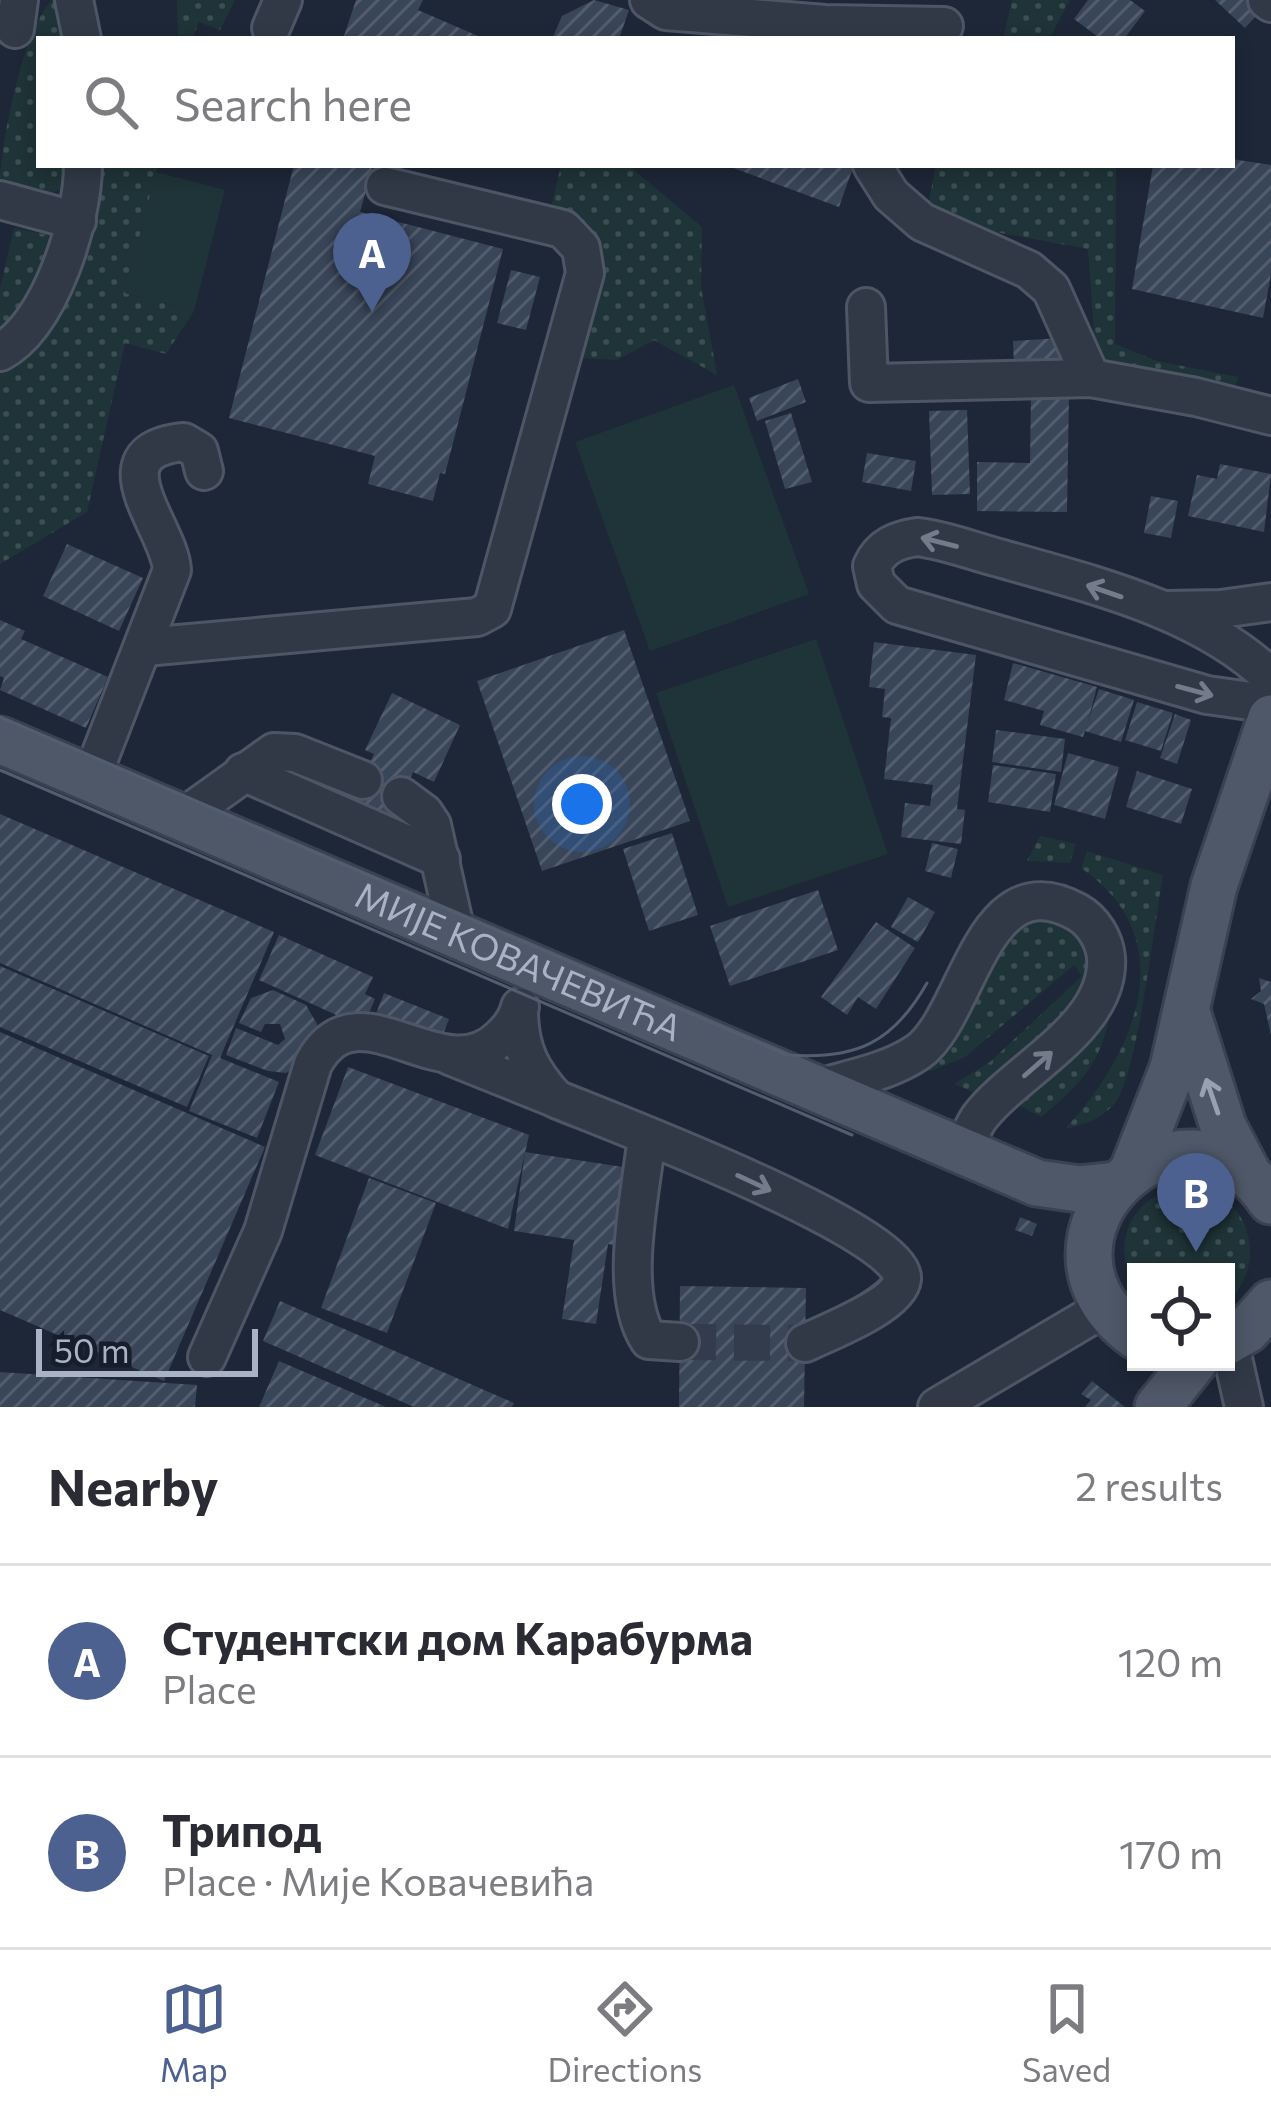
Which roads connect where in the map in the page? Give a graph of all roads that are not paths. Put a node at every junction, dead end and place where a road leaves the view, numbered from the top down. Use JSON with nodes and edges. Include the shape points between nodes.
{"nodes":[{"id":1,"x":74,"y":0,"type":"edge"},
{"id":2,"x":649,"y":0,"type":"edge"},
{"id":3,"x":827,"y":21,"type":"edge"},
{"id":4,"x":944,"y":26,"type":"dead end"},
{"id":5,"x":81,"y":36,"type":"edge"},
{"id":6,"x":83,"y":168,"type":"edge"},
{"id":7,"x":874,"y":168,"type":"edge"},
{"id":8,"x":385,"y":185,"type":"dead end"},
{"id":9,"x":0,"y":200,"type":"edge"},
{"id":10,"x":77,"y":221,"type":"junction"},
{"id":11,"x":866,"y":307,"type":"dead end"},
{"id":12,"x":0,"y":352,"type":"edge"},
{"id":13,"x":1091,"y":378,"type":"junction"},
{"id":14,"x":1271,"y":416,"type":"edge"},
{"id":15,"x":204,"y":471,"type":"dead end"},
{"id":16,"x":1271,"y":602,"type":"edge"},
{"id":17,"x":1156,"y":610,"type":"junction"},
{"id":18,"x":145,"y":647,"type":"junction"},
{"id":19,"x":1271,"y":678,"type":"edge"},
{"id":20,"x":1271,"y":704,"type":"edge"},
{"id":21,"x":1271,"y":718,"type":"edge"},
{"id":22,"x":0,"y":740,"type":"edge"},
{"id":23,"x":242,"y":772,"type":"junction"},
{"id":24,"x":91,"y":779,"type":"junction"},
{"id":25,"x":363,"y":780,"type":"dead end"},
{"id":26,"x":1271,"y":787,"type":"edge"},
{"id":27,"x":401,"y":796,"type":"dead end"},
{"id":28,"x":182,"y":818,"type":"junction"},
{"id":29,"x":441,"y":859,"type":"junction"},
{"id":30,"x":1221,"y":863,"type":"junction"},
{"id":31,"x":457,"y":937,"type":"junction"},
{"id":32,"x":536,"y":969,"type":"junction"},
{"id":33,"x":1188,"y":1013,"type":"junction"},
{"id":34,"x":519,"y":1014,"type":"junction"},
{"id":35,"x":450,"y":1056,"type":"junction"},
{"id":36,"x":815,"y":1089,"type":"junction"},
{"id":37,"x":556,"y":1099,"type":"junction"},
{"id":38,"x":647,"y":1136,"type":"junction"},
{"id":39,"x":964,"y":1151,"type":"junction"},
{"id":40,"x":1124,"y":1177,"type":"junction"},
{"id":41,"x":1037,"y":1183,"type":"junction"},
{"id":42,"x":1259,"y":1188,"type":"edge"},
{"id":43,"x":1089,"y":1247,"type":"junction"},
{"id":44,"x":1271,"y":1304,"type":"edge"},
{"id":45,"x":1127,"y":1327,"type":"edge"},
{"id":46,"x":1127,"y":1329,"type":"edge"},
{"id":47,"x":1235,"y":1341,"type":"edge"},
{"id":48,"x":680,"y":1342,"type":"tunnel mouth"},
{"id":49,"x":805,"y":1343,"type":"tunnel mouth"},
{"id":50,"x":207,"y":1357,"type":"dead end"},
{"id":51,"x":1235,"y":1363,"type":"edge"},
{"id":52,"x":1151,"y":1371,"type":"edge"},
{"id":53,"x":1200,"y":1371,"type":"edge"},
{"id":54,"x":937,"y":1407,"type":"edge"},
{"id":55,"x":1159,"y":1407,"type":"edge"},
{"id":56,"x":1244,"y":1407,"type":"edge"}],
"edges":[{"from":1,"to":5,"type":"street"},
{"from":2,"to":3,"type":"street","via":[[667,11]]},
{"from":3,"to":4,"type":"street"},
{"from":6,"to":10,"type":"street"},
{"from":7,"to":13,"type":"street","via":[[922,222],[1029,270],[1052,289]]},
{"from":8,"to":18,"type":"street","via":[[563,229],[585,260],[492,609],[477,617]]},
{"from":9,"to":10,"type":"street"},
{"from":10,"to":12,"type":"street","via":[[27,331]]},
{"from":11,"to":13,"type":"street","via":[[869,382]]},
{"from":13,"to":14,"type":"street"},
{"from":15,"to":18,"type":"street","via":[[199,451],[184,442],[158,448],[143,462],[140,485],[172,563]]},
{"from":16,"to":17,"type":"street"},
{"from":17,"to":19,"type":"street","via":[[1228,644]]},
{"from":17,"to":20,"type":"street","one_way":true,"via":[[926,538],[893,543],[872,566],[876,584],[897,605],[1208,695]]},
{"from":18,"to":24,"type":"street"},
{"from":21,"to":30,"type":"main road"},
{"from":22,"to":24,"type":"main road","name":"МИЈЕ КОВАЧЕВИЋА"},
{"from":23,"to":25,"type":"street","via":[[283,752]]},
{"from":23,"to":28,"type":"street"},
{"from":23,"to":29,"type":"street"},
{"from":24,"to":28,"type":"main road","name":"МИЈЕ КОВАЧЕВИЋА"},
{"from":26,"to":30,"type":"main road"},
{"from":27,"to":29,"type":"street","via":[[428,819]]},
{"from":28,"to":31,"type":"main road","name":"МИЈЕ КОВАЧЕВИЋА"},
{"from":29,"to":31,"type":"street"},
{"from":30,"to":33,"type":"main road"},
{"from":31,"to":32,"type":"main road","name":"МИЈЕ КОВАЧЕВИЋА"},
{"from":32,"to":34,"type":"street"},
{"from":32,"to":36,"type":"main road","name":"МИЈЕ КОВАЧЕВИЋА"},
{"from":33,"to":40,"type":"main road","via":[[1173,1069]]},
{"from":42,"to":33,"type":"main road","one_way":true,"via":[[1223,1126]]},
{"from":34,"to":35,"type":"street","via":[[495,1043]]},
{"from":34,"to":37,"type":"street","via":[[520,1044]]},
{"from":35,"to":37,"type":"street"},
{"from":35,"to":50,"type":"street","via":[[371,1033],[321,1048],[263,1231]]},
{"from":36,"to":39,"type":"main road","name":"МИЈЕ КОВАЧЕВИЋА"},
{"from":39,"to":36,"type":"street","one_way":true,"via":[[980,1117],[1066,1038],[1095,997],[1105,949],[1078,913],[1040,902],[1011,913],[986,940],[920,1051]]},
{"from":37,"to":38,"type":"street"},
{"from":38,"to":48,"type":"street","via":[[631,1293],[649,1340]]},
{"from":38,"to":49,"type":"street","one_way":true,"via":[[827,1216],[898,1264],[902,1283],[889,1301]]},
{"from":39,"to":41,"type":"main road","name":"МИЈЕ КОВАЧЕВИЋА"},
{"from":40,"to":41,"type":"main road","name":"МИЈЕ КОВАЧЕВИЋА","via":[[1079,1189]]},
{"from":40,"to":42,"type":"main road","name":"МИЈЕ КОВАЧЕВИЋА","via":[[1160,1157],[1191,1154],[1221,1160]]},
{"from":40,"to":43,"type":"main road","via":[[1100,1208]]},
{"from":41,"to":43,"type":"main road","name":"МИЈЕ КОВАЧЕВИЋА"},
{"from":43,"to":45,"type":"main road","name":"МИЈЕ КОВАЧЕВИЋА","via":[[1091,1268]]},
{"from":44,"to":47,"type":"main road"},
{"from":46,"to":54,"type":"street"},
{"from":51,"to":56,"type":"street"},
{"from":52,"to":55,"type":"main road"},
{"from":53,"to":55,"type":"main road"}]}
